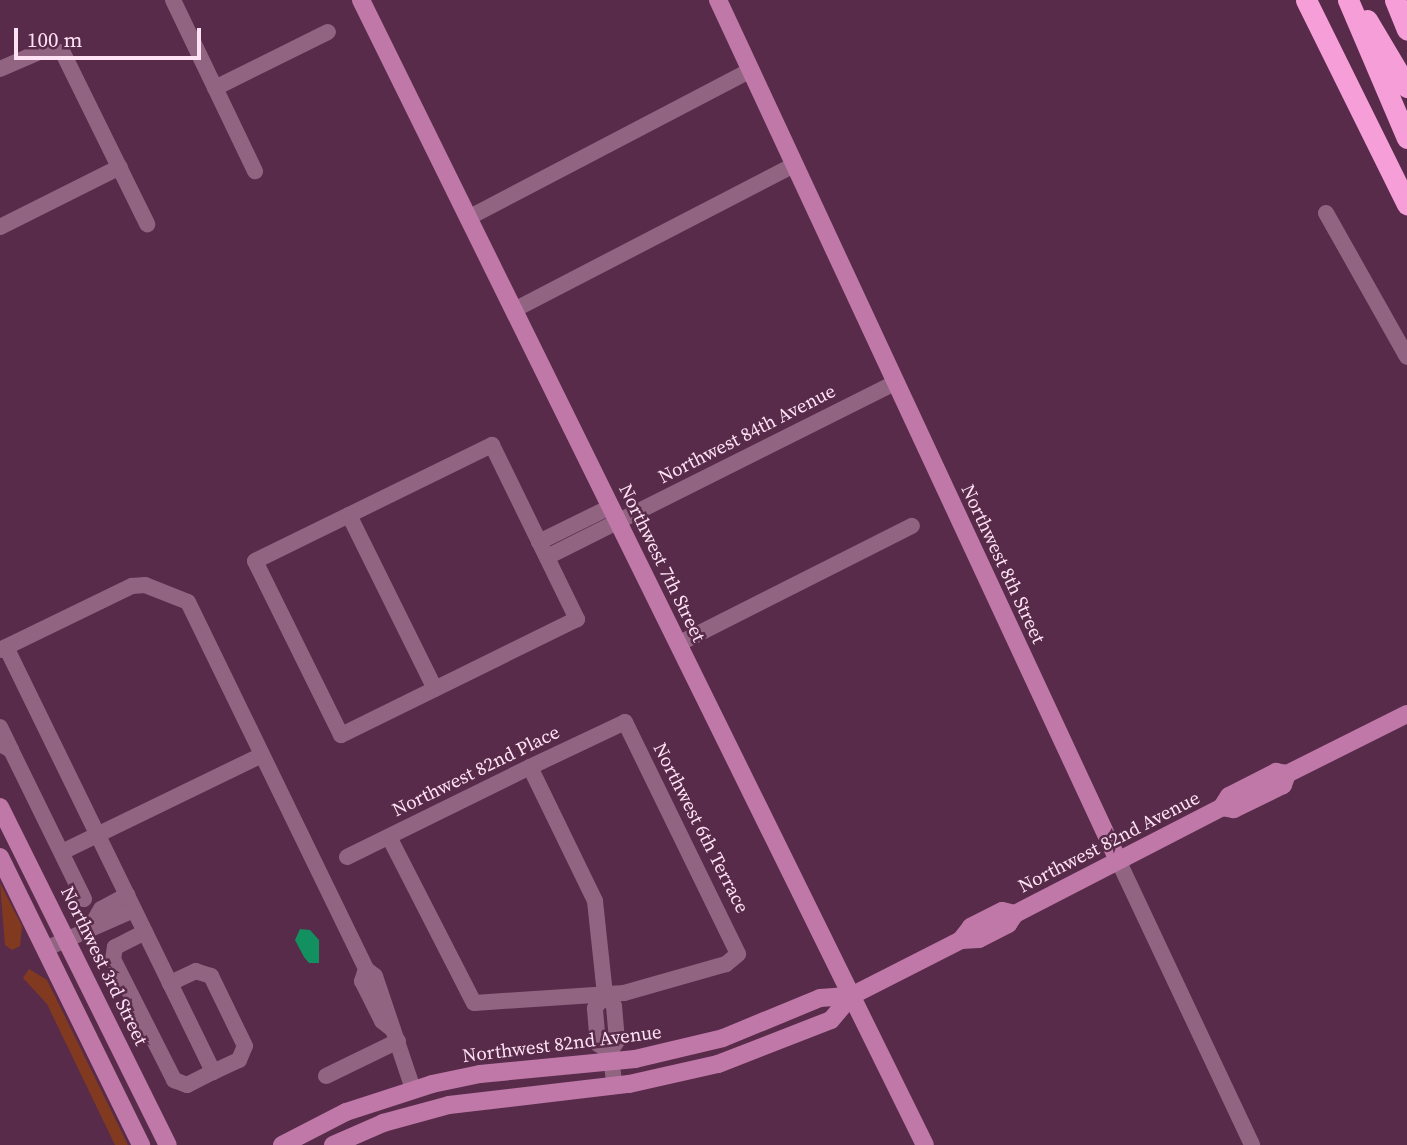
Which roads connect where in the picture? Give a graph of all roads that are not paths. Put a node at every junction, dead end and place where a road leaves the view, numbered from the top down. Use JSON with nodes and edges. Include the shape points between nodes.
{"nodes":[{"id":1,"x":173,"y":0,"type":"edge"},
{"id":2,"x":361,"y":0,"type":"edge"},
{"id":3,"x":718,"y":0,"type":"edge"},
{"id":4,"x":1306,"y":0,"type":"edge"},
{"id":5,"x":1348,"y":0,"type":"edge"},
{"id":6,"x":1355,"y":0,"type":"edge"},
{"id":7,"x":1395,"y":0,"type":"edge"},
{"id":8,"x":1407,"y":30,"type":"edge"},
{"id":9,"x":328,"y":32,"type":"dead end"},
{"id":10,"x":0,"y":69,"type":"edge"},
{"id":11,"x":751,"y":70,"type":"junction"},
{"id":12,"x":1407,"y":87,"type":"edge"},
{"id":13,"x":215,"y":88,"type":"junction"},
{"id":14,"x":1407,"y":138,"type":"edge"},
{"id":15,"x":794,"y":165,"type":"junction"},
{"id":16,"x":120,"y":167,"type":"junction"},
{"id":17,"x":255,"y":171,"type":"dead end"},
{"id":18,"x":1407,"y":204,"type":"edge"},
{"id":19,"x":1326,"y":213,"type":"dead end"},
{"id":20,"x":468,"y":218,"type":"junction"},
{"id":21,"x":147,"y":224,"type":"dead end"},
{"id":22,"x":0,"y":228,"type":"edge"},
{"id":23,"x":513,"y":310,"type":"junction"},
{"id":24,"x":1407,"y":357,"type":"edge"},
{"id":25,"x":895,"y":383,"type":"junction"},
{"id":26,"x":349,"y":515,"type":"junction"},
{"id":27,"x":614,"y":515,"type":"junction"},
{"id":28,"x":912,"y":526,"type":"dead end"},
{"id":29,"x":539,"y":542,"type":"junction"},
{"id":30,"x":547,"y":557,"type":"junction"},
{"id":31,"x":678,"y":644,"type":"junction"},
{"id":32,"x":3,"y":648,"type":"edge"},
{"id":33,"x":435,"y":689,"type":"junction"},
{"id":34,"x":1407,"y":714,"type":"edge"},
{"id":35,"x":625,"y":722,"type":"joint"},
{"id":36,"x":0,"y":727,"type":"edge"},
{"id":37,"x":6,"y":747,"type":"edge"},
{"id":38,"x":262,"y":755,"type":"junction"},
{"id":39,"x":530,"y":767,"type":"junction"},
{"id":40,"x":0,"y":807,"type":"edge"},
{"id":41,"x":98,"y":835,"type":"junction"},
{"id":42,"x":388,"y":837,"type":"junction"},
{"id":43,"x":62,"y":852,"type":"junction"},
{"id":44,"x":347,"y":857,"type":"dead end"},
{"id":45,"x":0,"y":858,"type":"edge"},
{"id":46,"x":1118,"y":860,"type":"junction"},
{"id":47,"x":84,"y":899,"type":"dead end"},
{"id":48,"x":130,"y":902,"type":"junction"},
{"id":49,"x":145,"y":932,"type":"junction"},
{"id":50,"x":66,"y":938,"type":"junction"},
{"id":51,"x":45,"y":949,"type":"junction"},
{"id":52,"x":170,"y":984,"type":"junction"},
{"id":53,"x":605,"y":994,"type":"junction"},
{"id":54,"x":851,"y":996,"type":"junction"},
{"id":55,"x":396,"y":1035,"type":"junction"},
{"id":56,"x":611,"y":1057,"type":"junction"},
{"id":57,"x":213,"y":1072,"type":"junction"},
{"id":58,"x":326,"y":1076,"type":"dead end"},
{"id":59,"x":615,"y":1086,"type":"junction"},
{"id":60,"x":413,"y":1089,"type":"junction"},
{"id":61,"x":141,"y":1145,"type":"edge"},
{"id":62,"x":168,"y":1145,"type":"edge"},
{"id":63,"x":282,"y":1145,"type":"edge"},
{"id":64,"x":333,"y":1145,"type":"edge"},
{"id":65,"x":925,"y":1145,"type":"edge"},
{"id":66,"x":1252,"y":1145,"type":"edge"}],
"edges":[{"from":1,"to":13,"type":"street"},
{"from":2,"to":20,"type":"street","name":"Northwest 7th Street"},
{"from":3,"to":11,"type":"street","name":"Northwest 8th Street"},
{"from":4,"to":18,"type":"highway"},
{"from":5,"to":14,"type":"highway"},
{"from":6,"to":12,"type":"highway"},
{"from":7,"to":8,"type":"highway"},
{"from":9,"to":13,"type":"street"},
{"from":10,"to":16,"type":"street","via":[[46,49],[59,50]]},
{"from":11,"to":15,"type":"street","name":"Northwest 8th Street"},
{"from":11,"to":20,"type":"street"},
{"from":13,"to":17,"type":"street"},
{"from":15,"to":23,"type":"street"},
{"from":15,"to":25,"type":"street","name":"Northwest 8th Street"},
{"from":16,"to":21,"type":"street"},
{"from":16,"to":22,"type":"street"},
{"from":19,"to":24,"type":"street"},
{"from":20,"to":23,"type":"street","name":"Northwest 7th Street"},
{"from":23,"to":27,"type":"street","name":"Northwest 7th Street"},
{"from":25,"to":27,"type":"street","name":"Northwest 84th Avenue"},
{"from":25,"to":46,"type":"street","name":"Northwest 8th Street"},
{"from":26,"to":29,"type":"street","via":[[492,445]]},
{"from":26,"to":33,"type":"street"},
{"from":26,"to":33,"type":"street","via":[[255,561],[341,735]]},
{"from":27,"to":29,"type":"street"},
{"from":27,"to":30,"type":"street"},
{"from":27,"to":31,"type":"street","name":"Northwest 7th Street"},
{"from":28,"to":31,"type":"street"},
{"from":29,"to":30,"type":"street"},
{"from":30,"to":33,"type":"street","via":[[577,619]]},
{"from":31,"to":54,"type":"street","name":"Northwest 7th Street"},
{"from":32,"to":38,"type":"street","via":[[132,586],[145,585],[183,599],[191,607]]},
{"from":32,"to":41,"type":"street"},
{"from":34,"to":46,"type":"street","name":"Northwest 82nd Avenue","via":[[1287,774],[1283,785],[1234,809],[1222,807]]},
{"from":35,"to":39,"type":"street","name":"Northwest 82nd Place"},
{"from":35,"to":53,"type":"street","name":"Northwest 6th Terrace","via":[[737,954],[726,964]]},
{"from":36,"to":37,"type":"street"},
{"from":37,"to":43,"type":"street"},
{"from":38,"to":41,"type":"street"},
{"from":38,"to":55,"type":"street","via":[[366,969],[375,976]]},
{"from":39,"to":42,"type":"street","name":"Northwest 82nd Place"},
{"from":39,"to":53,"type":"street","via":[[595,901]]},
{"from":40,"to":50,"type":"street","name":"Northwest 3rd Street"},
{"from":41,"to":43,"type":"street"},
{"from":41,"to":48,"type":"street"},
{"from":42,"to":44,"type":"street","name":"Northwest 82nd Place"},
{"from":42,"to":53,"type":"street","via":[[474,1003]]},
{"from":43,"to":47,"type":"street"},
{"from":45,"to":51,"type":"street"},
{"from":46,"to":54,"type":"street","name":"Northwest 82nd Avenue","via":[[1015,914],[1008,924],[978,939],[961,940]]},
{"from":46,"to":66,"type":"street","name":"Northwest 8th Street"},
{"from":48,"to":49,"type":"street"},
{"from":48,"to":50,"type":"street"},
{"from":49,"to":52,"type":"street"},
{"from":49,"to":57,"type":"street","via":[[116,947],[112,953],[119,970],[174,1080],[187,1085]]},
{"from":50,"to":51,"type":"street"},
{"from":50,"to":62,"type":"street","name":"Northwest 3rd Street"},
{"from":51,"to":61,"type":"street"},
{"from":52,"to":57,"type":"street"},
{"from":52,"to":57,"type":"street","via":[[196,971],[207,972],[245,1046],[243,1056]]},
{"from":53,"to":56,"type":"street","via":[[614,1009],[617,1041]]},
{"from":54,"to":56,"type":"street","name":"Northwest 82nd Avenue","via":[[820,998],[723,1038]]},
{"from":54,"to":59,"type":"street","name":"Northwest 82nd Avenue","via":[[831,1020],[760,1050],[696,1070]]},
{"from":54,"to":65,"type":"street","name":"Northwest 7th Street"},
{"from":55,"to":58,"type":"street"},
{"from":55,"to":60,"type":"street"},
{"from":56,"to":59,"type":"street"},
{"from":56,"to":60,"type":"street","name":"Northwest 82nd Avenue","via":[[480,1074]]},
{"from":59,"to":64,"type":"street","name":"Northwest 82nd Avenue","via":[[449,1105],[383,1123]]},
{"from":60,"to":63,"type":"street","name":"Northwest 82nd Avenue","via":[[346,1112]]}]}
